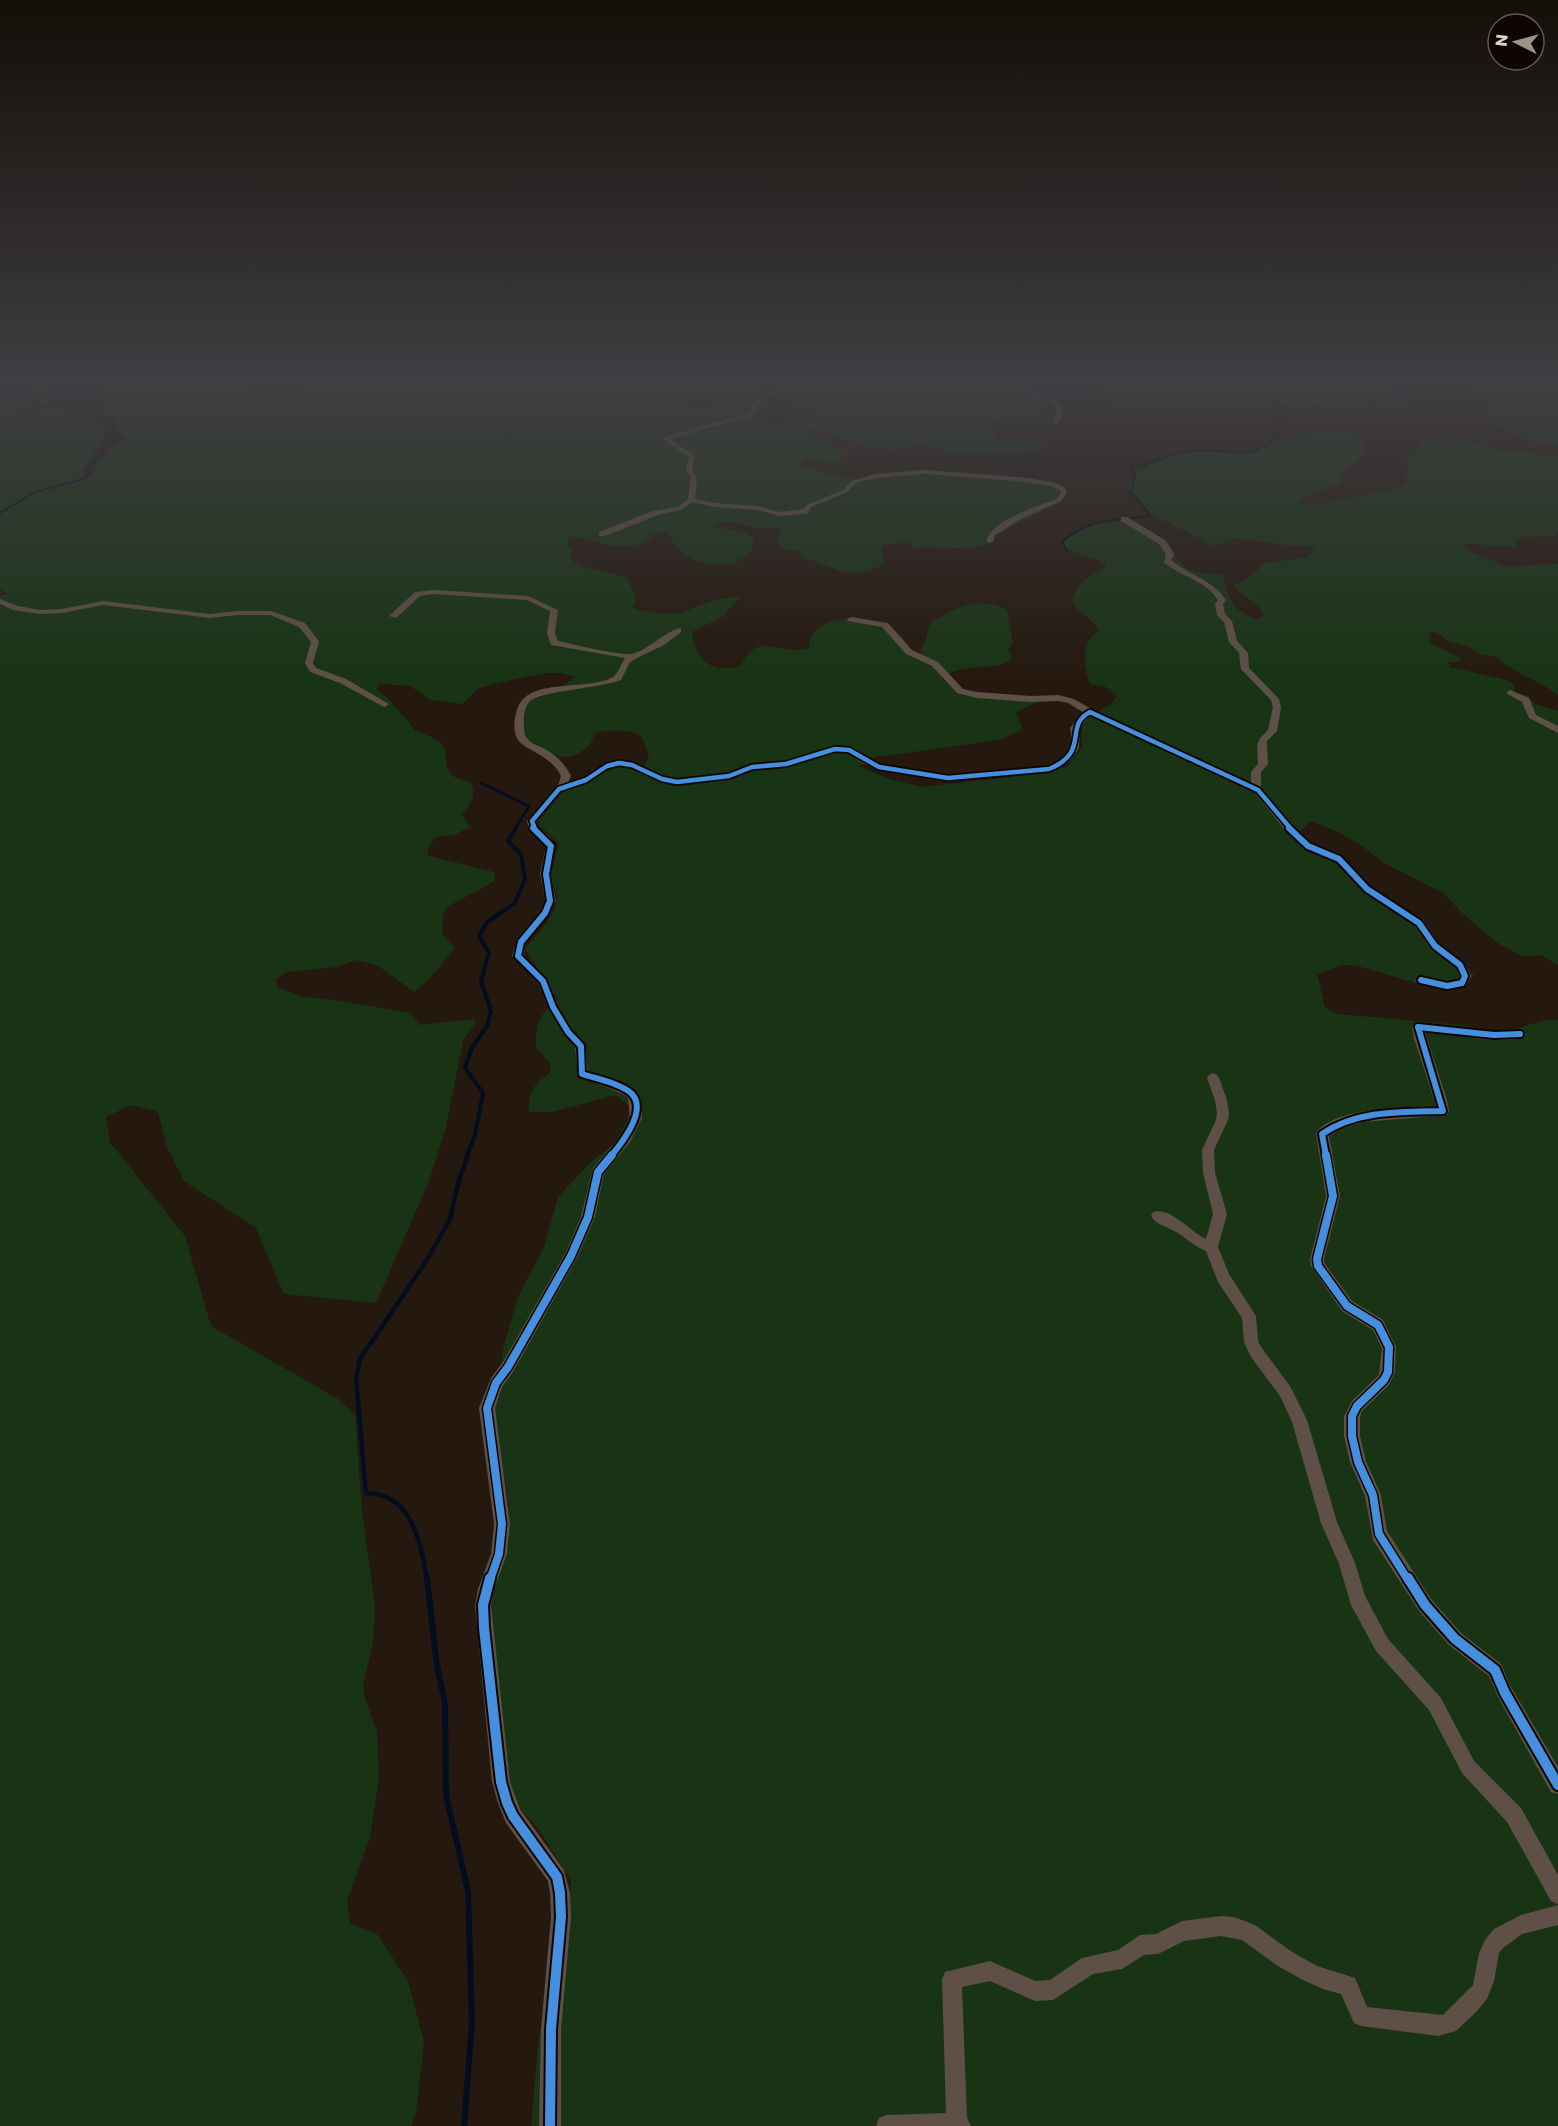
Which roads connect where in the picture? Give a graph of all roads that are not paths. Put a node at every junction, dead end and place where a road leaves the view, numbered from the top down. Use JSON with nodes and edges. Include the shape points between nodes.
{"nodes":[{"id":1,"x":694,"y":480,"type":"edge"},
{"id":2,"x":860,"y":480,"type":"edge"},
{"id":3,"x":1027,"y":480,"type":"edge"},
{"id":4,"x":691,"y":500,"type":"junction"},
{"id":5,"x":1124,"y":519,"type":"dead end"},
{"id":6,"x":602,"y":534,"type":"dead end"},
{"id":7,"x":990,"y":541,"type":"dead end"},
{"id":8,"x":0,"y":601,"type":"edge"},
{"id":9,"x":393,"y":616,"type":"dead end"},
{"id":10,"x":851,"y":620,"type":"dead end"},
{"id":11,"x":678,"y":630,"type":"dead end"},
{"id":12,"x":632,"y":657,"type":"junction"},
{"id":13,"x":1510,"y":693,"type":"dead end"},
{"id":14,"x":385,"y":704,"type":"dead end"},
{"id":15,"x":1090,"y":712,"type":"junction"},
{"id":16,"x":1558,"y":730,"type":"edge"},
{"id":17,"x":562,"y":788,"type":"junction"},
{"id":18,"x":1256,"y":790,"type":"junction"},
{"id":19,"x":1421,"y":980,"type":"dead end"},
{"id":20,"x":1520,"y":1035,"type":"dead end"},
{"id":21,"x":1213,"y":1078,"type":"dead end"},
{"id":22,"x":1158,"y":1216,"type":"dead end"},
{"id":23,"x":1211,"y":1247,"type":"junction"},
{"id":24,"x":1558,"y":1785,"type":"edge"},
{"id":25,"x":1558,"y":1894,"type":"edge"},
{"id":26,"x":1558,"y":1915,"type":"edge"},
{"id":27,"x":958,"y":2125,"type":"edge"},
{"id":28,"x":550,"y":2126,"type":"edge"},
{"id":29,"x":887,"y":2126,"type":"edge"}],
"edges":[{"from":1,"to":4,"type":"street"},
{"from":2,"to":4,"type":"street","via":[[805,511],[792,513]]},
{"from":3,"to":7,"type":"street","via":[[1053,484],[1064,493],[1059,500],[1018,517],[992,534]]},
{"from":4,"to":6,"type":"street","via":[[687,506],[656,513]]},
{"from":5,"to":18,"type":"street","via":[[1162,542],[1170,554],[1167,561],[1178,571],[1219,595],[1221,615],[1228,621],[1233,642],[1246,655],[1245,669],[1275,699],[1275,720],[1272,731],[1263,740],[1263,764],[1256,772]]},
{"from":8,"to":14,"type":"street","via":[[40,612],[103,603],[210,616],[276,615],[302,625],[315,642],[309,663],[313,670]]},
{"from":9,"to":12,"type":"street","via":[[424,592],[528,598],[554,610],[554,643]]},
{"from":10,"to":15,"type":"street","via":[[885,625],[909,652],[934,664],[960,691],[1058,698]]},
{"from":11,"to":12,"type":"street"},
{"from":12,"to":17,"type":"street","via":[[618,678],[535,694],[523,704],[520,735],[561,766],[566,776]]},
{"from":13,"to":16,"type":"street","via":[[1526,700],[1533,716]]},
{"from":15,"to":17,"type":"street","via":[[1075,728],[1077,743],[1072,756],[1049,769],[937,777],[879,767],[849,750],[835,749],[786,764],[752,767],[729,776],[677,782],[651,776],[626,763],[614,763],[586,780]]},
{"from":15,"to":18,"type":"street"},
{"from":17,"to":28,"type":"street","via":[[532,821],[532,828],[551,844],[546,875],[551,898],[520,941],[518,956],[543,981],[554,1008],[580,1046],[582,1074],[632,1094],[636,1118],[626,1138],[598,1172],[588,1217],[571,1256],[496,1383],[488,1408],[502,1524],[499,1554],[486,1590],[484,1628],[501,1782],[513,1816],[557,1877],[560,1893],[551,2029]]},
{"from":18,"to":19,"type":"street","via":[[1308,846],[1339,859],[1367,889],[1419,923],[1435,946],[1460,966],[1466,976],[1461,983],[1447,986]]},
{"from":20,"to":24,"type":"street","via":[[1418,1027],[1443,1111],[1356,1118],[1323,1134],[1333,1196],[1317,1259],[1341,1300],[1378,1325],[1389,1347],[1384,1380],[1352,1416],[1352,1436],[1358,1462],[1373,1495],[1379,1534],[1425,1605],[1455,1639],[1496,1671]]},
{"from":21,"to":23,"type":"street","via":[[1221,1100],[1222,1120],[1209,1150],[1209,1173],[1220,1214]]},
{"from":22,"to":23,"type":"street"},
{"from":23,"to":25,"type":"street","via":[[1223,1278],[1249,1316],[1256,1352],[1285,1391],[1299,1420],[1329,1523],[1368,1624],[1393,1660],[1435,1704],[1468,1767],[1514,1815]]},
{"from":26,"to":27,"type":"street","via":[[1501,1936],[1489,1953],[1478,1995],[1448,2025],[1361,2016],[1347,1985],[1310,1973],[1234,1927],[1182,1931],[1158,1944],[1140,1945],[1122,1959],[1089,1965],[1053,1990],[1035,1991],[990,1971],[952,1979]]},
{"from":27,"to":29,"type":"street"}]}
